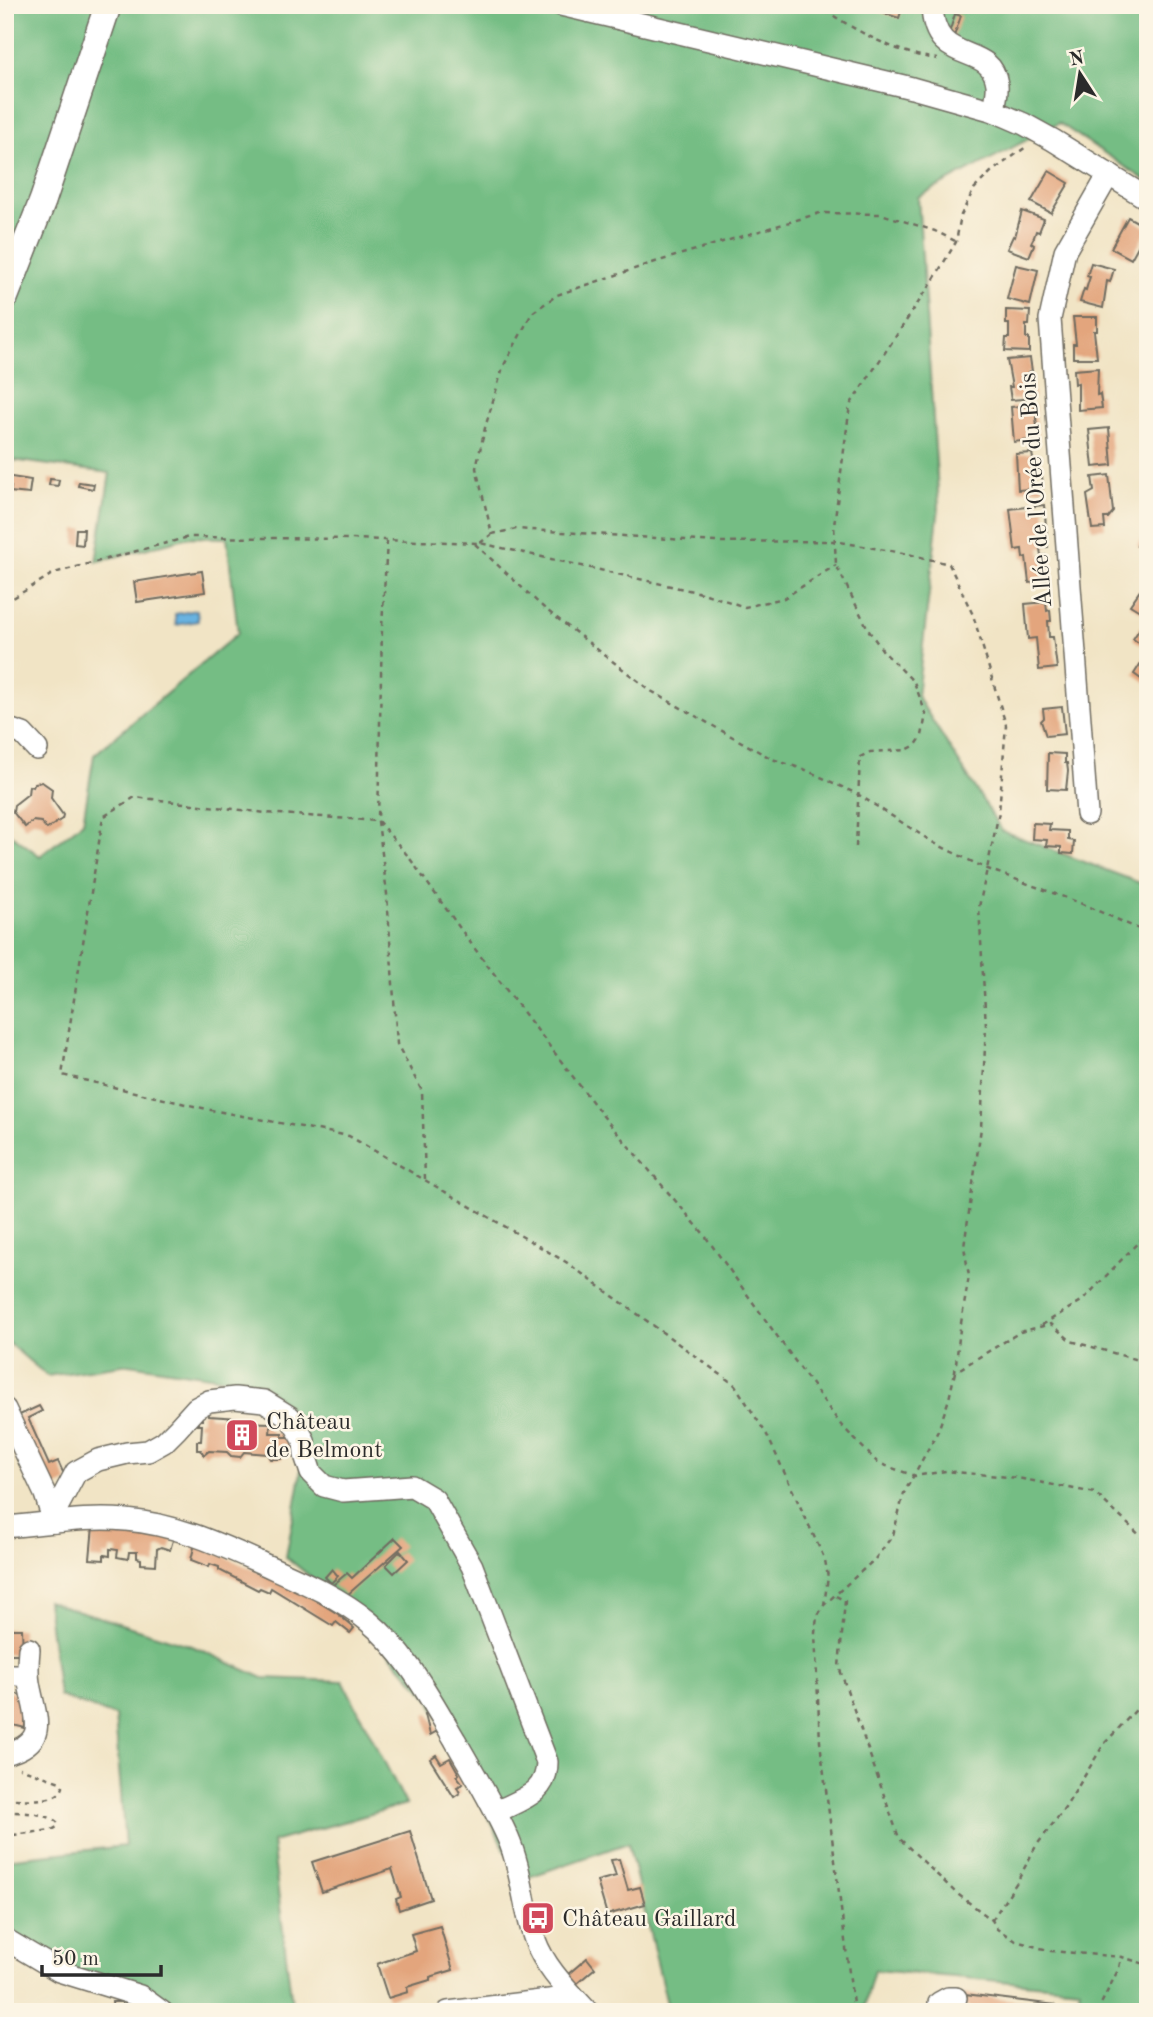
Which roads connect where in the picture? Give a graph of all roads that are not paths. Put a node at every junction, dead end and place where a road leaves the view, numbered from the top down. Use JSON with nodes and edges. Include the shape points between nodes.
{"nodes":[{"id":1,"x":108,"y":5,"type":"edge"},
{"id":2,"x":561,"y":5,"type":"edge"},
{"id":3,"x":932,"y":5,"type":"edge"},
{"id":4,"x":994,"y":111,"type":"junction"},
{"id":5,"x":1108,"y":174,"type":"junction"},
{"id":6,"x":1148,"y":199,"type":"edge"},
{"id":7,"x":6,"y":295,"type":"edge"},
{"id":8,"x":5,"y":729,"type":"edge"},
{"id":9,"x":37,"y":749,"type":"dead end"},
{"id":10,"x":1087,"y":814,"type":"dead end"},
{"id":11,"x":5,"y":1409,"type":"edge"},
{"id":12,"x":54,"y":1522,"type":"junction"},
{"id":13,"x":5,"y":1527,"type":"edge"},
{"id":14,"x":29,"y":1649,"type":"dead end"},
{"id":15,"x":5,"y":1675,"type":"edge"},
{"id":16,"x":28,"y":1675,"type":"junction"},
{"id":17,"x":9,"y":1761,"type":"edge"},
{"id":18,"x":496,"y":1812,"type":"junction"},
{"id":19,"x":5,"y":1939,"type":"edge"},
{"id":20,"x":572,"y":1995,"type":"junction"},
{"id":21,"x":162,"y":2012,"type":"edge"},
{"id":22,"x":448,"y":2012,"type":"edge"},
{"id":23,"x":588,"y":2012,"type":"edge"}],
"edges":[{"from":1,"to":7,"type":"main road"},
{"from":2,"to":4,"type":"street"},
{"from":3,"to":4,"type":"street","via":[[939,38],[984,61],[993,72],[997,85]]},
{"from":4,"to":5,"type":"street"},
{"from":5,"to":6,"type":"street"},
{"from":5,"to":10,"type":"street","name":"Allée de l'Orée du Bois","via":[[1065,251],[1050,319]]},
{"from":8,"to":9,"type":"street","via":[[23,734]]},
{"from":11,"to":12,"type":"street"},
{"from":12,"to":13,"type":"street"},
{"from":12,"to":18,"type":"street","via":[[125,1520],[188,1532],[347,1606],[383,1634],[406,1662]]},
{"from":12,"to":18,"type":"street","via":[[76,1472],[98,1460],[148,1451],[164,1442],[196,1408],[209,1401],[235,1398],[264,1401],[290,1417],[304,1440],[311,1473],[324,1486],[343,1490],[412,1486],[434,1499],[472,1566],[547,1762],[547,1777],[540,1788]]},
{"from":14,"to":16,"type":"street"},
{"from":15,"to":16,"type":"street"},
{"from":16,"to":17,"type":"street","via":[[37,1732]]},
{"from":18,"to":20,"type":"street","via":[[510,1841],[535,1941]]},
{"from":19,"to":21,"type":"street","via":[[59,1970],[140,1996]]},
{"from":20,"to":22,"type":"street"},
{"from":20,"to":23,"type":"street"}]}
